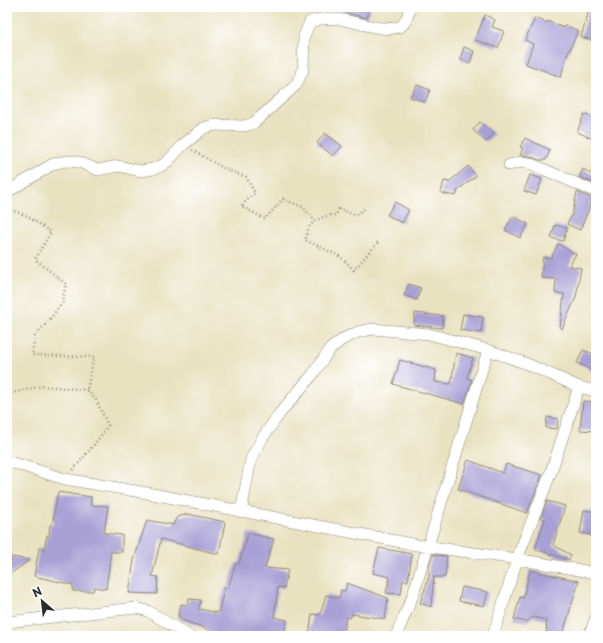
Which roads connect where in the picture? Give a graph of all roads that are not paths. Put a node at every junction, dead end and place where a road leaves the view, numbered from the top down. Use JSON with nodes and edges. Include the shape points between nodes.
{"nodes":[{"id":1,"x":410,"y":7,"type":"edge"},
{"id":2,"x":509,"y":165,"type":"dead end"},
{"id":3,"x":7,"y":192,"type":"edge"},
{"id":4,"x":596,"y":192,"type":"edge"},
{"id":5,"x":488,"y":350,"type":"junction"},
{"id":6,"x":579,"y":387,"type":"junction"},
{"id":7,"x":596,"y":391,"type":"edge"},
{"id":8,"x":7,"y":460,"type":"edge"},
{"id":9,"x":242,"y":512,"type":"junction"},
{"id":10,"x":429,"y":547,"type":"junction"},
{"id":11,"x":517,"y":559,"type":"junction"},
{"id":12,"x":596,"y":573,"type":"edge"},
{"id":13,"x":596,"y":618,"type":"edge"},
{"id":14,"x":7,"y":622,"type":"edge"},
{"id":15,"x":189,"y":636,"type":"edge"},
{"id":16,"x":396,"y":636,"type":"edge"},
{"id":17,"x":493,"y":636,"type":"edge"},
{"id":18,"x":589,"y":636,"type":"edge"}],
"edges":[{"from":1,"to":3,"type":"street","via":[[406,21],[392,28],[366,26],[337,19],[318,19],[310,22],[304,36],[303,70],[296,85],[255,122],[243,126],[214,125],[204,128],[161,166],[141,171],[118,166],[98,170],[79,162],[66,161],[54,164]]},
{"from":2,"to":4,"type":"street","via":[[529,163]]},
{"from":5,"to":6,"type":"street"},
{"from":5,"to":9,"type":"street","via":[[429,334],[373,329],[343,339],[330,349],[263,437],[251,459]]},
{"from":5,"to":10,"type":"street"},
{"from":6,"to":7,"type":"street"},
{"from":6,"to":11,"type":"street","via":[[551,472]]},
{"from":8,"to":9,"type":"street","via":[[65,479]]},
{"from":9,"to":10,"type":"street"},
{"from":10,"to":11,"type":"street"},
{"from":10,"to":16,"type":"street","via":[[414,595]]},
{"from":11,"to":12,"type":"street"},
{"from":11,"to":17,"type":"street"},
{"from":13,"to":18,"type":"street"},
{"from":14,"to":15,"type":"street","via":[[136,608],[148,610]]}]}
